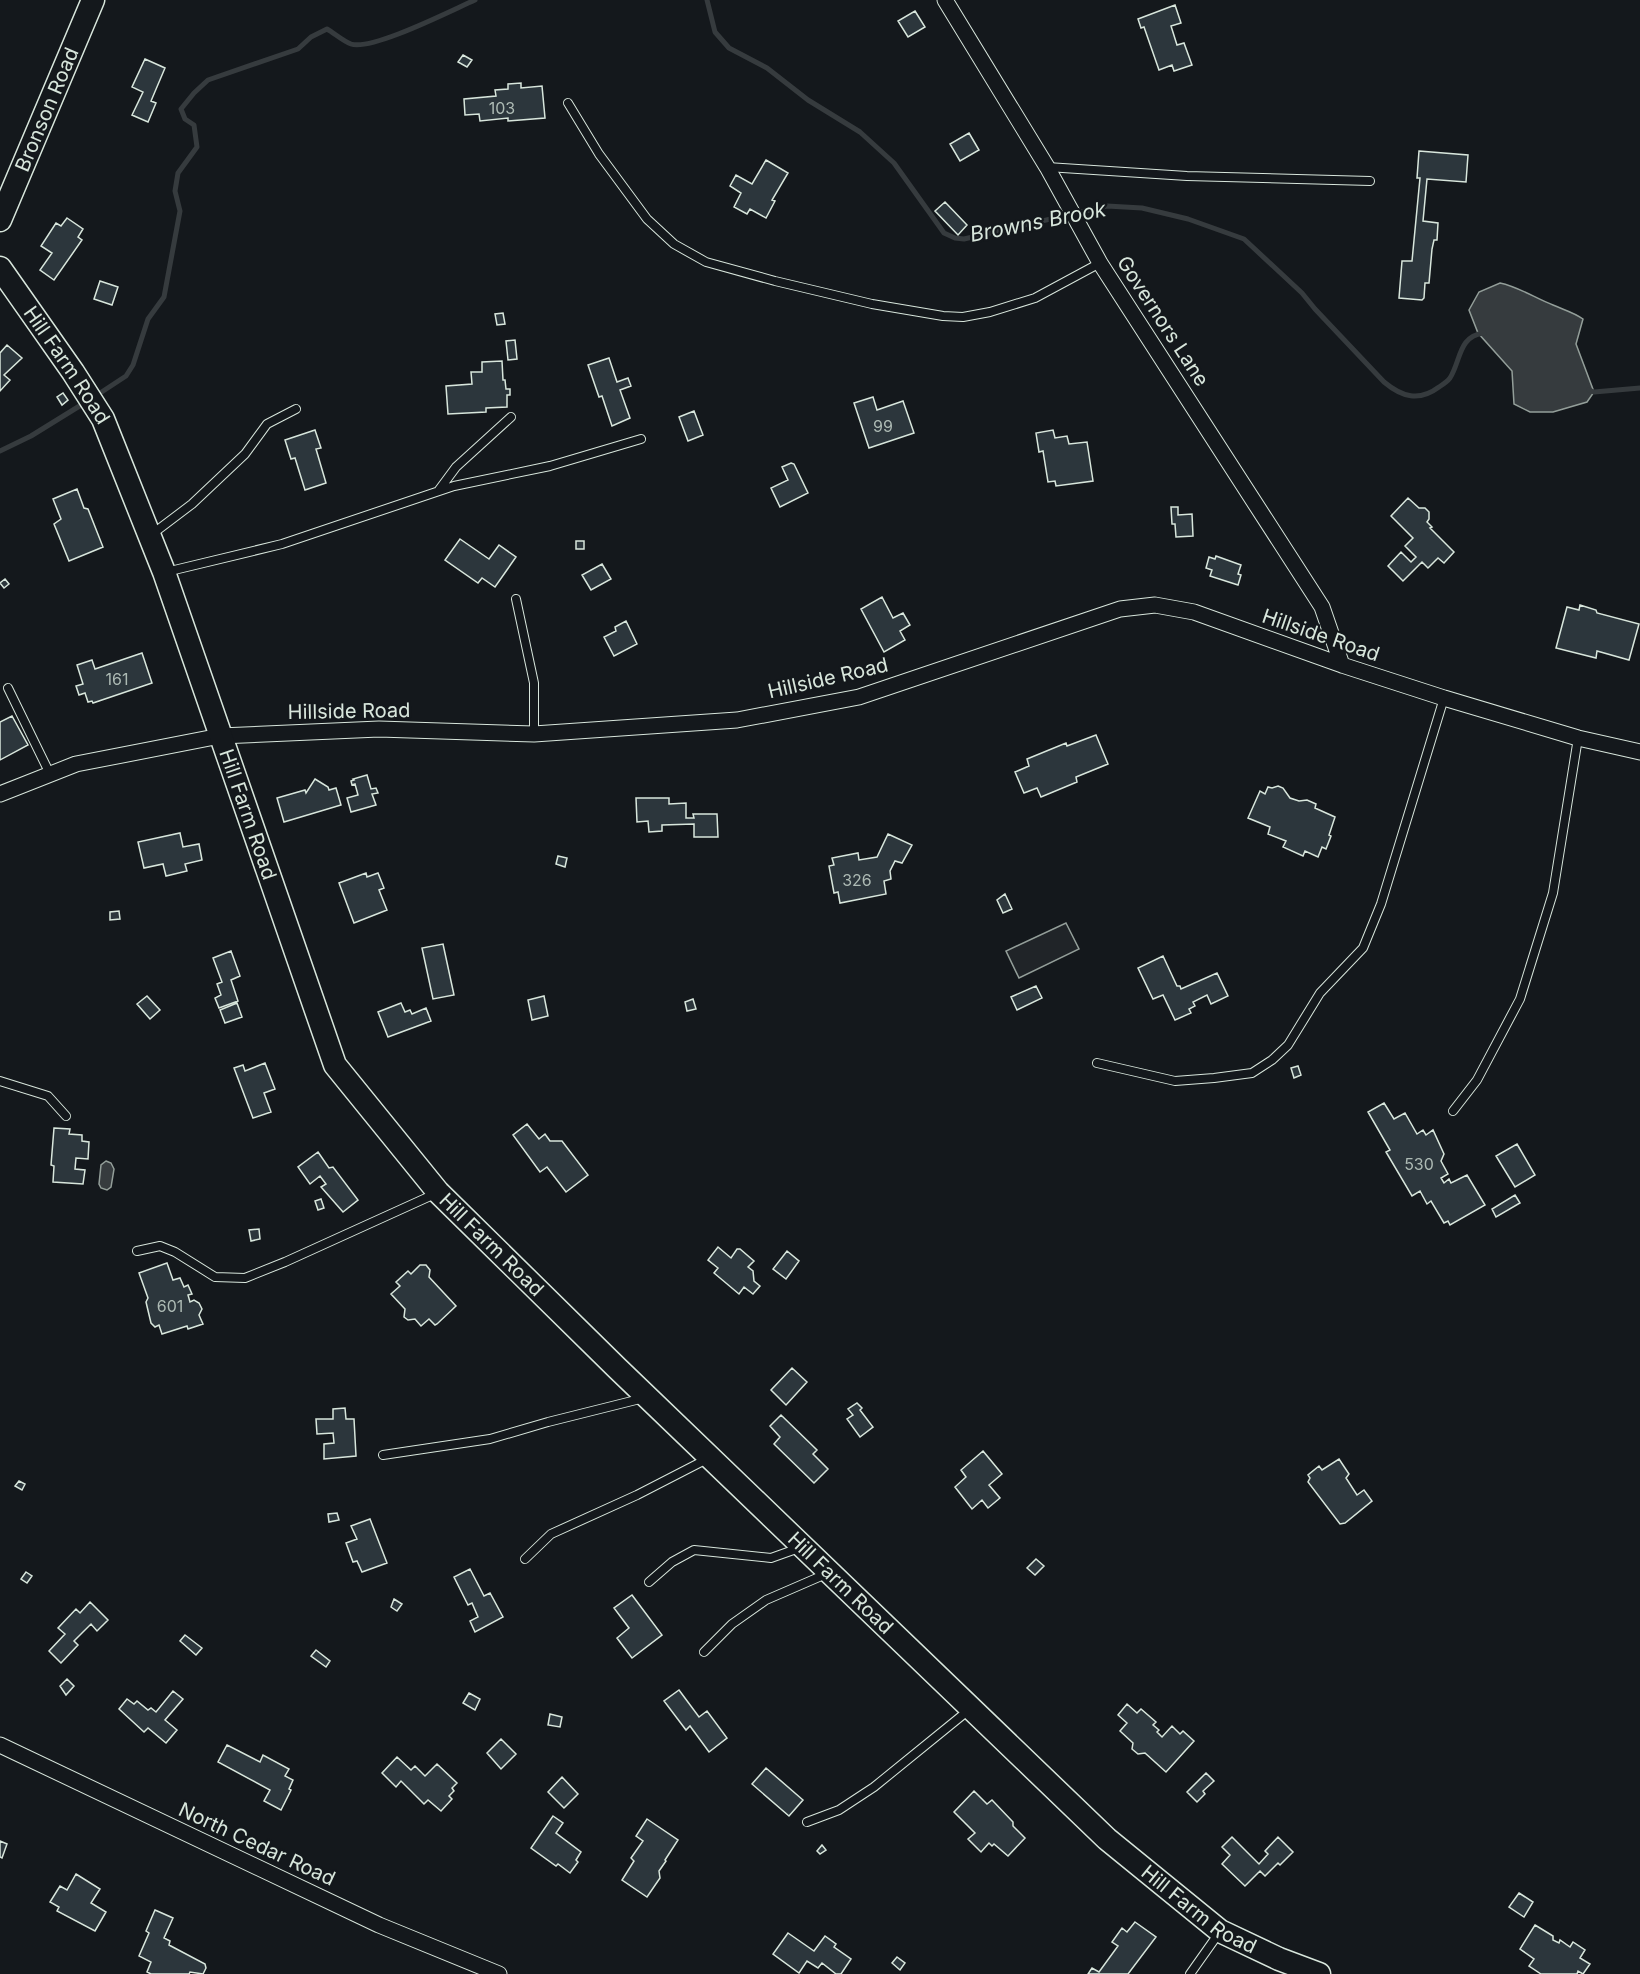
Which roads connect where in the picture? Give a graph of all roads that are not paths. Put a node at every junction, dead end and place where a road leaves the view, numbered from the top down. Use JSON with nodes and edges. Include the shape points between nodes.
{"nodes":[{"id":1,"x":93,"y":0,"type":"edge"},
{"id":2,"x":945,"y":0,"type":"edge"},
{"id":3,"x":567,"y":103,"type":"dead end"},
{"id":4,"x":1047,"y":167,"type":"junction"},
{"id":5,"x":1370,"y":181,"type":"dead end"},
{"id":6,"x":0,"y":220,"type":"edge"},
{"id":7,"x":1100,"y":263,"type":"junction"},
{"id":8,"x":0,"y":268,"type":"edge"},
{"id":9,"x":296,"y":409,"type":"dead end"},
{"id":10,"x":511,"y":417,"type":"dead end"},
{"id":11,"x":641,"y":439,"type":"dead end"},
{"id":12,"x":438,"y":491,"type":"junction"},
{"id":13,"x":150,"y":536,"type":"junction"},
{"id":14,"x":164,"y":572,"type":"junction"},
{"id":15,"x":516,"y":599,"type":"dead end"},
{"id":16,"x":1342,"y":665,"type":"junction"},
{"id":17,"x":8,"y":688,"type":"dead end"},
{"id":18,"x":1444,"y":698,"type":"junction"},
{"id":19,"x":534,"y":734,"type":"junction"},
{"id":20,"x":220,"y":736,"type":"junction"},
{"id":21,"x":1578,"y":738,"type":"junction"},
{"id":22,"x":1640,"y":752,"type":"edge"},
{"id":23,"x":50,"y":774,"type":"junction"},
{"id":24,"x":0,"y":794,"type":"edge"},
{"id":25,"x":1097,"y":1063,"type":"dead end"},
{"id":26,"x":0,"y":1082,"type":"edge"},
{"id":27,"x":1453,"y":1111,"type":"dead end"},
{"id":28,"x":66,"y":1116,"type":"dead end"},
{"id":29,"x":438,"y":1192,"type":"junction"},
{"id":30,"x":137,"y":1251,"type":"dead end"},
{"id":31,"x":648,"y":1397,"type":"junction"},
{"id":32,"x":383,"y":1455,"type":"dead end"},
{"id":33,"x":711,"y":1457,"type":"junction"},
{"id":34,"x":804,"y":1547,"type":"junction"},
{"id":35,"x":525,"y":1559,"type":"dead end"},
{"id":36,"x":831,"y":1573,"type":"junction"},
{"id":37,"x":650,"y":1582,"type":"dead end"},
{"id":38,"x":704,"y":1652,"type":"dead end"},
{"id":39,"x":971,"y":1708,"type":"junction"},
{"id":40,"x":0,"y":1745,"type":"edge"},
{"id":41,"x":807,"y":1822,"type":"dead end"},
{"id":42,"x":1220,"y":1931,"type":"junction"},
{"id":43,"x":499,"y":1974,"type":"edge"},
{"id":44,"x":1191,"y":1974,"type":"edge"},
{"id":45,"x":1319,"y":1974,"type":"edge"}],
"edges":[{"from":1,"to":6,"type":"main road","name":"Bronson Road"},
{"from":2,"to":4,"type":"street","name":"Governors Lane"},
{"from":3,"to":7,"type":"lane","via":[[647,219],[674,244],[706,262],[872,304],[963,317],[1035,298]]},
{"from":4,"to":5,"type":"lane"},
{"from":4,"to":7,"type":"street","name":"Governors Lane"},
{"from":7,"to":16,"type":"street","name":"Governors Lane","via":[[1322,607]]},
{"from":8,"to":13,"type":"main road","name":"Hill Farm Road","via":[[102,419]]},
{"from":9,"to":13,"type":"lane","via":[[267,424],[244,454],[192,504]]},
{"from":10,"to":12,"type":"lane","via":[[456,468]]},
{"from":11,"to":12,"type":"lane","via":[[550,466]]},
{"from":12,"to":14,"type":"lane","via":[[282,544]]},
{"from":13,"to":14,"type":"main road","name":"Hill Farm Road"},
{"from":14,"to":20,"type":"main road","name":"Hill Farm Road"},
{"from":15,"to":19,"type":"lane","via":[[534,683]]},
{"from":16,"to":18,"type":"street","name":"Hillside Road"},
{"from":16,"to":19,"type":"street","name":"Hillside Road","via":[[1194,612],[1155,605],[1120,609],[860,697],[737,720]]},
{"from":17,"to":23,"type":"lane"},
{"from":18,"to":21,"type":"street","name":"Hillside Road"},
{"from":18,"to":25,"type":"lane","via":[[1381,904],[1363,948],[1320,993],[1288,1045],[1252,1073],[1214,1078],[1175,1081]]},
{"from":19,"to":20,"type":"street","name":"Hillside Road","via":[[379,729]]},
{"from":20,"to":23,"type":"street","name":"Hillside Road","via":[[76,764]]},
{"from":20,"to":29,"type":"main road","name":"Hill Farm Road","via":[[335,1065]]},
{"from":21,"to":22,"type":"street","name":"Hillside Road"},
{"from":21,"to":27,"type":"lane","via":[[1553,893],[1520,999],[1477,1080]]},
{"from":23,"to":24,"type":"street","name":"Hillside Road"},
{"from":26,"to":28,"type":"lane","via":[[48,1096]]},
{"from":29,"to":30,"type":"lane","via":[[245,1278],[215,1277],[160,1246]]},
{"from":29,"to":31,"type":"main road","name":"Hill Farm Road"},
{"from":31,"to":32,"type":"lane","via":[[490,1439]]},
{"from":31,"to":33,"type":"main road","name":"Hill Farm Road"},
{"from":33,"to":34,"type":"main road","name":"Hill Farm Road"},
{"from":33,"to":35,"type":"lane","via":[[551,1534]]},
{"from":34,"to":36,"type":"main road","name":"Hill Farm Road"},
{"from":34,"to":37,"type":"lane","via":[[771,1558],[694,1550],[672,1562]]},
{"from":36,"to":38,"type":"lane","via":[[766,1599],[732,1624]]},
{"from":36,"to":39,"type":"main road","name":"Hill Farm Road"},
{"from":39,"to":41,"type":"lane","via":[[874,1787],[839,1810]]},
{"from":39,"to":42,"type":"main road","name":"Hill Farm Road","via":[[1107,1839]]},
{"from":40,"to":43,"type":"street","name":"North Cedar Road","via":[[379,1925]]},
{"from":42,"to":44,"type":"lane"},
{"from":42,"to":45,"type":"main road","name":"Hill Farm Road"}]}
